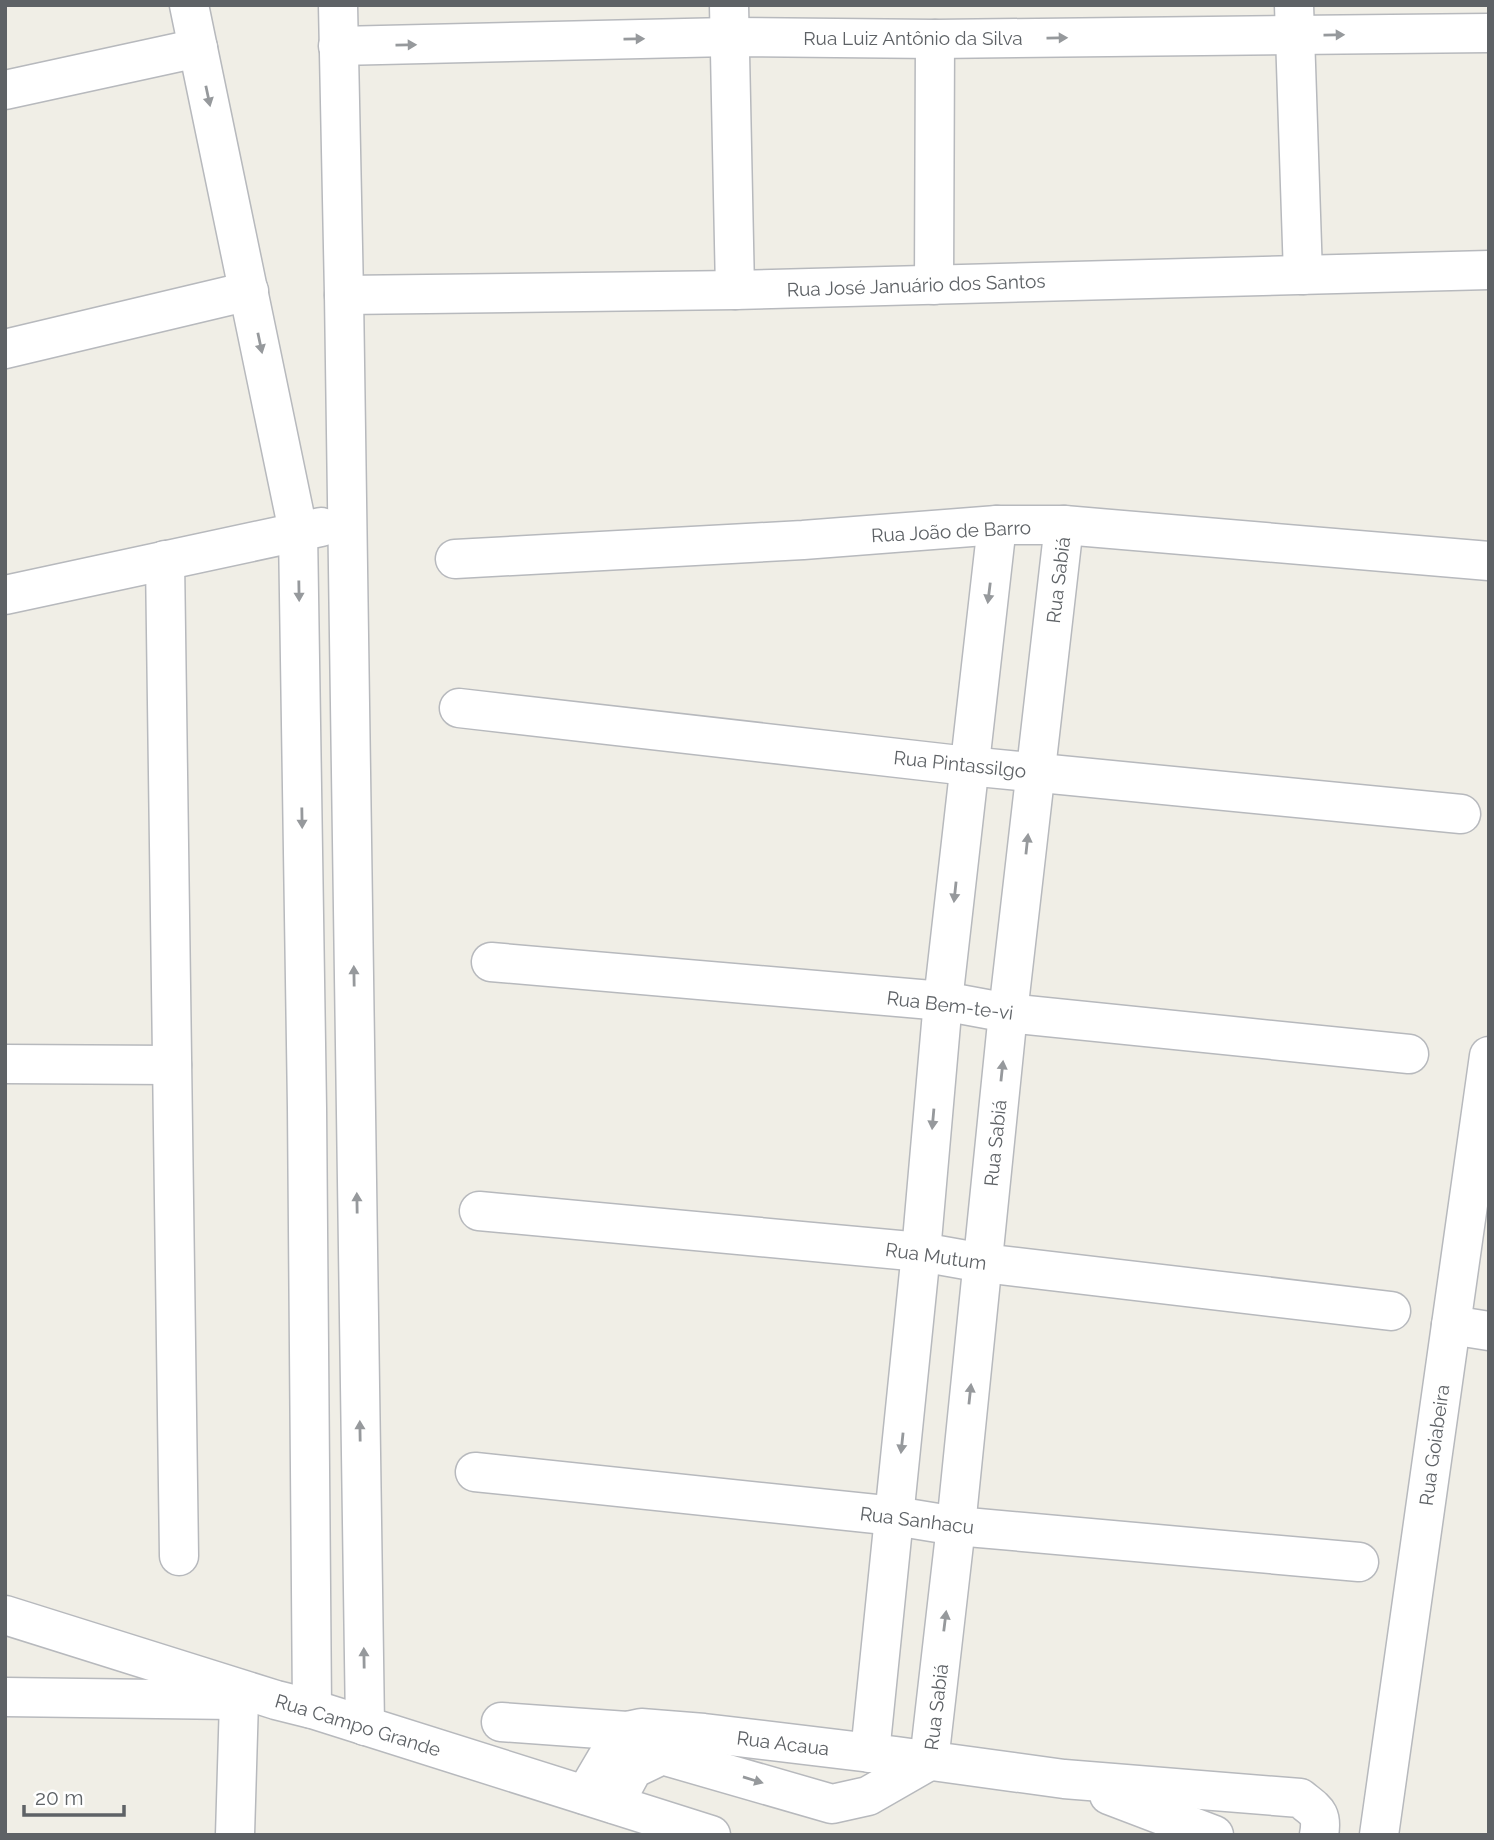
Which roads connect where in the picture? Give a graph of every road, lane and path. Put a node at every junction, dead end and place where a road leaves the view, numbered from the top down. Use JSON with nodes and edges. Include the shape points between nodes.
{"nodes":[{"id":1,"x":190,"y":5,"type":"edge"},
{"id":2,"x":338,"y":5,"type":"edge"},
{"id":3,"x":1294,"y":20,"type":"edge"},
{"id":4,"x":729,"y":21,"type":"edge"},
{"id":5,"x":1489,"y":33,"type":"edge"},
{"id":6,"x":935,"y":39,"type":"junction"},
{"id":7,"x":338,"y":46,"type":"junction"},
{"id":8,"x":198,"y":48,"type":"junction"},
{"id":9,"x":5,"y":90,"type":"edge"},
{"id":10,"x":1489,"y":270,"type":"edge"},
{"id":11,"x":1303,"y":275,"type":"junction"},
{"id":12,"x":934,"y":285,"type":"junction"},
{"id":13,"x":735,"y":290,"type":"junction"},
{"id":14,"x":249,"y":291,"type":"junction"},
{"id":15,"x":344,"y":295,"type":"junction"},
{"id":16,"x":5,"y":349,"type":"edge"},
{"id":17,"x":347,"y":522,"type":"junction"},
{"id":18,"x":1064,"y":525,"type":"junction"},
{"id":19,"x":997,"y":526,"type":"junction"},
{"id":20,"x":298,"y":531,"type":"junction"},
{"id":21,"x":455,"y":559,"type":"dead end"},
{"id":22,"x":165,"y":560,"type":"junction"},
{"id":23,"x":1489,"y":561,"type":"edge"},
{"id":24,"x":5,"y":595,"type":"edge"},
{"id":25,"x":459,"y":708,"type":"dead end"},
{"id":26,"x":968,"y":766,"type":"junction"},
{"id":27,"x":1035,"y":771,"type":"junction"},
{"id":28,"x":1461,"y":814,"type":"dead end"},
{"id":29,"x":491,"y":962,"type":"dead end"},
{"id":30,"x":943,"y":1001,"type":"junction"},
{"id":31,"x":1008,"y":1013,"type":"junction"},
{"id":32,"x":1409,"y":1054,"type":"dead end"},
{"id":33,"x":1489,"y":1056,"type":"edge"},
{"id":34,"x":5,"y":1065,"type":"edge"},
{"id":35,"x":172,"y":1065,"type":"junction"},
{"id":36,"x":356,"y":1104,"type":"junction"},
{"id":37,"x":307,"y":1108,"type":"junction"},
{"id":38,"x":479,"y":1211,"type":"dead end"},
{"id":39,"x":921,"y":1252,"type":"junction"},
{"id":40,"x":983,"y":1263,"type":"junction"},
{"id":41,"x":1391,"y":1311,"type":"dead end"},
{"id":42,"x":1451,"y":1325,"type":"junction"},
{"id":43,"x":1489,"y":1331,"type":"edge"},
{"id":44,"x":475,"y":1472,"type":"dead end"},
{"id":45,"x":895,"y":1516,"type":"junction"},
{"id":46,"x":956,"y":1526,"type":"junction"},
{"id":47,"x":179,"y":1556,"type":"dead end"},
{"id":48,"x":1359,"y":1562,"type":"dead end"},
{"id":49,"x":5,"y":1615,"type":"edge"},
{"id":50,"x":5,"y":1697,"type":"edge"},
{"id":51,"x":257,"y":1700,"type":"junction"},
{"id":52,"x":312,"y":1709,"type":"junction"},
{"id":53,"x":501,"y":1722,"type":"dead end"},
{"id":54,"x":365,"y":1726,"type":"junction"},
{"id":55,"x":627,"y":1731,"type":"junction"},
{"id":56,"x":701,"y":1749,"type":"junction"},
{"id":57,"x":870,"y":1753,"type":"junction"},
{"id":58,"x":929,"y":1761,"type":"junction"},
{"id":59,"x":1064,"y":1779,"type":"junction"},
{"id":60,"x":600,"y":1800,"type":"junction"},
{"id":61,"x":235,"y":1835,"type":"edge"},
{"id":62,"x":711,"y":1835,"type":"edge"},
{"id":63,"x":1214,"y":1835,"type":"edge"},
{"id":64,"x":1319,"y":1835,"type":"edge"},
{"id":65,"x":1379,"y":1835,"type":"edge"}],
"edges":[{"from":1,"to":8,"type":"street"},
{"from":2,"to":7,"type":"street"},
{"from":3,"to":5,"type":"street","name":"Rua Luiz Antônio da Silva","one_way":true},
{"from":6,"to":3,"type":"street","name":"Rua Luiz Antônio da Silva","one_way":true},
{"from":3,"to":11,"type":"street"},
{"from":4,"to":6,"type":"street","name":"Rua Luiz Antônio da Silva"},
{"from":7,"to":4,"type":"street","name":"Rua Luiz Antônio da Silva","one_way":true},
{"from":4,"to":13,"type":"street"},
{"from":6,"to":12,"type":"street"},
{"from":7,"to":15,"type":"street"},
{"from":8,"to":9,"type":"street"},
{"from":8,"to":14,"type":"street","one_way":true},
{"from":10,"to":11,"type":"street","name":"Rua José Januário dos Santos"},
{"from":11,"to":12,"type":"street","name":"Rua José Januário dos Santos"},
{"from":12,"to":13,"type":"street","name":"Rua José Januário dos Santos"},
{"from":13,"to":15,"type":"street","name":"Rua José Januário dos Santos"},
{"from":14,"to":16,"type":"street"},
{"from":14,"to":20,"type":"street","one_way":true},
{"from":15,"to":17,"type":"street"},
{"from":17,"to":20,"type":"street"},
{"from":36,"to":17,"type":"street","one_way":true},
{"from":18,"to":19,"type":"street","name":"Rua João de Barro"},
{"from":18,"to":23,"type":"street","name":"Rua João de Barro"},
{"from":18,"to":27,"type":"street","name":"Rua Sabiá"},
{"from":19,"to":21,"type":"street","name":"Rua João de Barro"},
{"from":19,"to":26,"type":"street","one_way":true},
{"from":20,"to":22,"type":"street"},
{"from":20,"to":37,"type":"street","one_way":true},
{"from":22,"to":24,"type":"street"},
{"from":22,"to":35,"type":"street"},
{"from":25,"to":26,"type":"street","name":"Rua Pintassilgo"},
{"from":26,"to":27,"type":"street","name":"Rua Pintassilgo"},
{"from":26,"to":30,"type":"street","one_way":true},
{"from":27,"to":28,"type":"street","name":"Rua Pintassilgo"},
{"from":31,"to":27,"type":"street","name":"Rua Sabiá","one_way":true},
{"from":29,"to":30,"type":"street","name":"Rua Bem-te-vi"},
{"from":30,"to":31,"type":"street","name":"Rua Bem-te-vi"},
{"from":30,"to":39,"type":"street","one_way":true},
{"from":31,"to":32,"type":"street","name":"Rua Bem-te-vi"},
{"from":40,"to":31,"type":"street","name":"Rua Sabiá","one_way":true},
{"from":33,"to":42,"type":"street","name":"Rua Goiabeira"},
{"from":34,"to":35,"type":"street"},
{"from":35,"to":47,"type":"street"},
{"from":36,"to":37,"type":"street"},
{"from":54,"to":36,"type":"street","one_way":true},
{"from":37,"to":52,"type":"street"},
{"from":38,"to":39,"type":"street","name":"Rua Mutum"},
{"from":39,"to":40,"type":"street","name":"Rua Mutum"},
{"from":39,"to":45,"type":"street","one_way":true},
{"from":40,"to":41,"type":"street","name":"Rua Mutum"},
{"from":46,"to":40,"type":"street","name":"Rua Sabiá","one_way":true},
{"from":42,"to":43,"type":"street"},
{"from":42,"to":65,"type":"street","name":"Rua Goiabeira"},
{"from":44,"to":45,"type":"street","name":"Rua Sanhacu"},
{"from":45,"to":46,"type":"street","name":"Rua Sanhacu"},
{"from":45,"to":57,"type":"street"},
{"from":46,"to":48,"type":"street","name":"Rua Sanhacu"},
{"from":58,"to":46,"type":"street","name":"Rua Sabiá","one_way":true},
{"from":49,"to":51,"type":"street","name":"Rua Campo Grande"},
{"from":50,"to":51,"type":"street"},
{"from":51,"to":52,"type":"street","name":"Rua Campo Grande"},
{"from":51,"to":61,"type":"street"},
{"from":52,"to":54,"type":"street","name":"Rua Campo Grande"},
{"from":53,"to":55,"type":"street","name":"Rua Acaua"},
{"from":54,"to":60,"type":"street","name":"Rua Campo Grande"},
{"from":55,"to":56,"type":"street","name":"Rua Acaua","via":[[641,1728]]},
{"from":55,"to":60,"type":"street","via":[[618,1739]]},
{"from":56,"to":57,"type":"street","name":"Rua Acaua"},
{"from":56,"to":58,"type":"street","one_way":true,"via":[[832,1804],[868,1796]]},
{"from":56,"to":60,"type":"street","via":[[662,1755],[633,1769]]},
{"from":57,"to":58,"type":"street","name":"Rua Acaua"},
{"from":58,"to":59,"type":"street","name":"Rua Acaua"},
{"from":59,"to":63,"type":"street","name":"Rua Acaua"},
{"from":59,"to":64,"type":"street","name":"Rua Acaua","via":[[1300,1798],[1318,1812]]},
{"from":60,"to":62,"type":"street","name":"Rua Campo Grande"}]}
